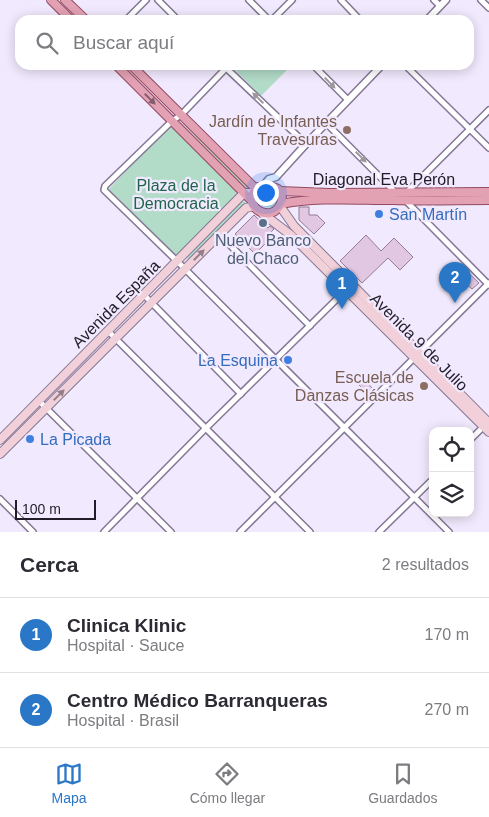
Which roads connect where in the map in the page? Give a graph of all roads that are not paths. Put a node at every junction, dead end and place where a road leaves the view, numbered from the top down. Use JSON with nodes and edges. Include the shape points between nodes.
{"nodes":[{"id":1,"x":51,"y":0,"type":"edge"},
{"id":2,"x":65,"y":0,"type":"edge"},
{"id":3,"x":146,"y":0,"type":"edge"},
{"id":4,"x":158,"y":0,"type":"edge"},
{"id":5,"x":248,"y":0,"type":"edge"},
{"id":6,"x":292,"y":0,"type":"edge"},
{"id":7,"x":340,"y":0,"type":"edge"},
{"id":8,"x":434,"y":0,"type":"edge"},
{"id":9,"x":446,"y":0,"type":"edge"},
{"id":10,"x":480,"y":0,"type":"edge"},
{"id":11,"x":440,"y":6,"type":"junction"},
{"id":12,"x":489,"y":8,"type":"edge"},
{"id":13,"x":66,"y":15,"type":"edge"},
{"id":14,"x":81,"y":15,"type":"edge"},
{"id":15,"x":131,"y":15,"type":"edge"},
{"id":16,"x":173,"y":15,"type":"edge"},
{"id":17,"x":264,"y":15,"type":"edge"},
{"id":18,"x":276,"y":15,"type":"edge"},
{"id":19,"x":355,"y":15,"type":"edge"},
{"id":20,"x":432,"y":15,"type":"edge"},
{"id":21,"x":121,"y":70,"type":"edge"},
{"id":22,"x":136,"y":70,"type":"edge"},
{"id":23,"x":222,"y":70,"type":"edge"},
{"id":24,"x":230,"y":70,"type":"edge"},
{"id":25,"x":318,"y":70,"type":"edge"},
{"id":26,"x":377,"y":70,"type":"edge"},
{"id":27,"x":410,"y":70,"type":"edge"},
{"id":28,"x":348,"y":100,"type":"junction"},
{"id":29,"x":489,"y":110,"type":"edge"},
{"id":30,"x":181,"y":114,"type":"junction"},
{"id":31,"x":172,"y":121,"type":"junction"},
{"id":32,"x":326,"y":122,"type":"junction"},
{"id":33,"x":470,"y":129,"type":"junction"},
{"id":34,"x":306,"y":144,"type":"junction"},
{"id":35,"x":489,"y":148,"type":"edge"},
{"id":36,"x":276,"y":177,"type":"junction"},
{"id":37,"x":257,"y":189,"type":"junction"},
{"id":38,"x":278,"y":189,"type":"junction"},
{"id":39,"x":489,"y":192,"type":"edge"},
{"id":40,"x":396,"y":193,"type":"junction"},
{"id":41,"x":244,"y":194,"type":"junction"},
{"id":42,"x":406,"y":197,"type":"junction"},
{"id":43,"x":489,"y":200,"type":"edge"},
{"id":44,"x":253,"y":204,"type":"junction"},
{"id":45,"x":280,"y":205,"type":"junction"},
{"id":46,"x":262,"y":213,"type":"junction"},
{"id":47,"x":220,"y":235,"type":"junction"},
{"id":48,"x":177,"y":262,"type":"junction"},
{"id":49,"x":185,"y":269,"type":"junction"},
{"id":50,"x":489,"y":284,"type":"edge"},
{"id":51,"x":349,"y":287,"type":"junction"},
{"id":52,"x":144,"y":296,"type":"junction"},
{"id":53,"x":152,"y":303,"type":"junction"},
{"id":54,"x":310,"y":326,"type":"junction"},
{"id":55,"x":108,"y":331,"type":"junction"},
{"id":56,"x":116,"y":339,"type":"junction"},
{"id":57,"x":417,"y":355,"type":"junction"},
{"id":58,"x":275,"y":360,"type":"junction"},
{"id":59,"x":241,"y":394,"type":"junction"},
{"id":60,"x":39,"y":401,"type":"junction"},
{"id":61,"x":46,"y":408,"type":"junction"},
{"id":62,"x":488,"y":425,"type":"edge"},
{"id":63,"x":344,"y":428,"type":"junction"},
{"id":64,"x":206,"y":429,"type":"junction"},
{"id":65,"x":474,"y":437,"type":"edge"},
{"id":66,"x":0,"y":440,"type":"edge"},
{"id":67,"x":0,"y":454,"type":"edge"},
{"id":68,"x":429,"y":482,"type":"edge"},
{"id":69,"x":274,"y":497,"type":"junction"},
{"id":70,"x":414,"y":497,"type":"junction"},
{"id":71,"x":0,"y":499,"type":"edge"},
{"id":72,"x":137,"y":499,"type":"junction"},
{"id":73,"x":308,"y":531,"type":"edge"},
{"id":74,"x":33,"y":532,"type":"edge"},
{"id":75,"x":104,"y":532,"type":"edge"},
{"id":76,"x":170,"y":532,"type":"edge"},
{"id":77,"x":240,"y":532,"type":"edge"},
{"id":78,"x":379,"y":532,"type":"edge"},
{"id":79,"x":449,"y":532,"type":"edge"}],
"edges":[{"from":1,"to":13,"type":"main road"},
{"from":2,"to":14,"type":"main road"},
{"from":3,"to":15,"type":"street"},
{"from":4,"to":16,"type":"street"},
{"from":5,"to":17,"type":"street"},
{"from":6,"to":18,"type":"street"},
{"from":7,"to":19,"type":"street"},
{"from":8,"to":11,"type":"street"},
{"from":9,"to":11,"type":"street"},
{"from":10,"to":12,"type":"street"},
{"from":11,"to":20,"type":"street"},
{"from":21,"to":31,"type":"main road","one_way":true},
{"from":22,"to":30,"type":"main road"},
{"from":23,"to":30,"type":"street"},
{"from":34,"to":24,"type":"street","one_way":true},
{"from":25,"to":28,"type":"street","one_way":true},
{"from":26,"to":28,"type":"street"},
{"from":27,"to":33,"type":"street"},
{"from":28,"to":32,"type":"street"},
{"from":29,"to":33,"type":"street"},
{"from":30,"to":31,"type":"street"},
{"from":30,"to":37,"type":"main road"},
{"from":31,"to":41,"type":"main road"},
{"from":31,"to":48,"type":"street","via":[[104,190]]},
{"from":32,"to":34,"type":"street"},
{"from":32,"to":40,"type":"street","one_way":true},
{"from":33,"to":35,"type":"street"},
{"from":33,"to":42,"type":"street"},
{"from":34,"to":36,"type":"street"},
{"from":36,"to":37,"type":"street"},
{"from":36,"to":38,"type":"street"},
{"from":37,"to":38,"type":"main road"},
{"from":37,"to":41,"type":"main road"},
{"from":37,"to":44,"type":"main road"},
{"from":38,"to":40,"type":"main road","name":"Diagonal Eva Perón"},
{"from":38,"to":45,"type":"main road","via":[[282,196]]},
{"from":39,"to":42,"type":"main road","name":"Diagonal Eva Perón"},
{"from":40,"to":42,"type":"main road","name":"Diagonal Eva Perón"},
{"from":41,"to":44,"type":"main road"},
{"from":41,"to":48,"type":"main road","name":"Avenida España"},
{"from":42,"to":43,"type":"main road","name":"Diagonal Eva Perón"},
{"from":42,"to":45,"type":"main road","name":"Diagonal Eva Perón","via":[[301,200]]},
{"from":42,"to":50,"type":"street"},
{"from":44,"to":46,"type":"main road"},
{"from":44,"to":47,"type":"main road","name":"Avenida España"},
{"from":45,"to":46,"type":"main road","via":[[272,212]]},
{"from":45,"to":51,"type":"main road","name":"Avenida 9 de Julio","via":[[294,226]]},
{"from":46,"to":51,"type":"main road","name":"Avenida 9 de Julio"},
{"from":49,"to":47,"type":"main road","name":"Avenida España","one_way":true},
{"from":47,"to":54,"type":"street"},
{"from":48,"to":49,"type":"street"},
{"from":48,"to":52,"type":"main road","name":"Avenida España"},
{"from":49,"to":53,"type":"main road","name":"Avenida España"},
{"from":49,"to":58,"type":"street"},
{"from":50,"to":57,"type":"street"},
{"from":51,"to":54,"type":"street"},
{"from":51,"to":57,"type":"main road","name":"Avenida 9 de Julio"},
{"from":52,"to":53,"type":"street"},
{"from":52,"to":55,"type":"main road","name":"Avenida España"},
{"from":53,"to":56,"type":"main road","name":"Avenida España"},
{"from":53,"to":59,"type":"street"},
{"from":54,"to":58,"type":"street"},
{"from":55,"to":56,"type":"street"},
{"from":55,"to":60,"type":"main road","name":"Avenida España"},
{"from":61,"to":56,"type":"main road","name":"Avenida España","one_way":true},
{"from":56,"to":64,"type":"street"},
{"from":57,"to":62,"type":"main road","name":"Avenida 9 de Julio"},
{"from":57,"to":63,"type":"street"},
{"from":58,"to":59,"type":"street"},
{"from":58,"to":63,"type":"street"},
{"from":59,"to":64,"type":"street"},
{"from":60,"to":61,"type":"street"},
{"from":60,"to":66,"type":"main road","name":"Avenida España"},
{"from":61,"to":67,"type":"main road","name":"Avenida España"},
{"from":61,"to":72,"type":"street"},
{"from":62,"to":65,"type":"street"},
{"from":63,"to":69,"type":"street"},
{"from":63,"to":70,"type":"street"},
{"from":64,"to":69,"type":"street"},
{"from":64,"to":72,"type":"street"},
{"from":68,"to":70,"type":"street"},
{"from":69,"to":73,"type":"street"},
{"from":69,"to":77,"type":"street"},
{"from":70,"to":78,"type":"street"},
{"from":70,"to":79,"type":"street"},
{"from":71,"to":74,"type":"street"},
{"from":72,"to":75,"type":"street"},
{"from":72,"to":76,"type":"street"}]}
